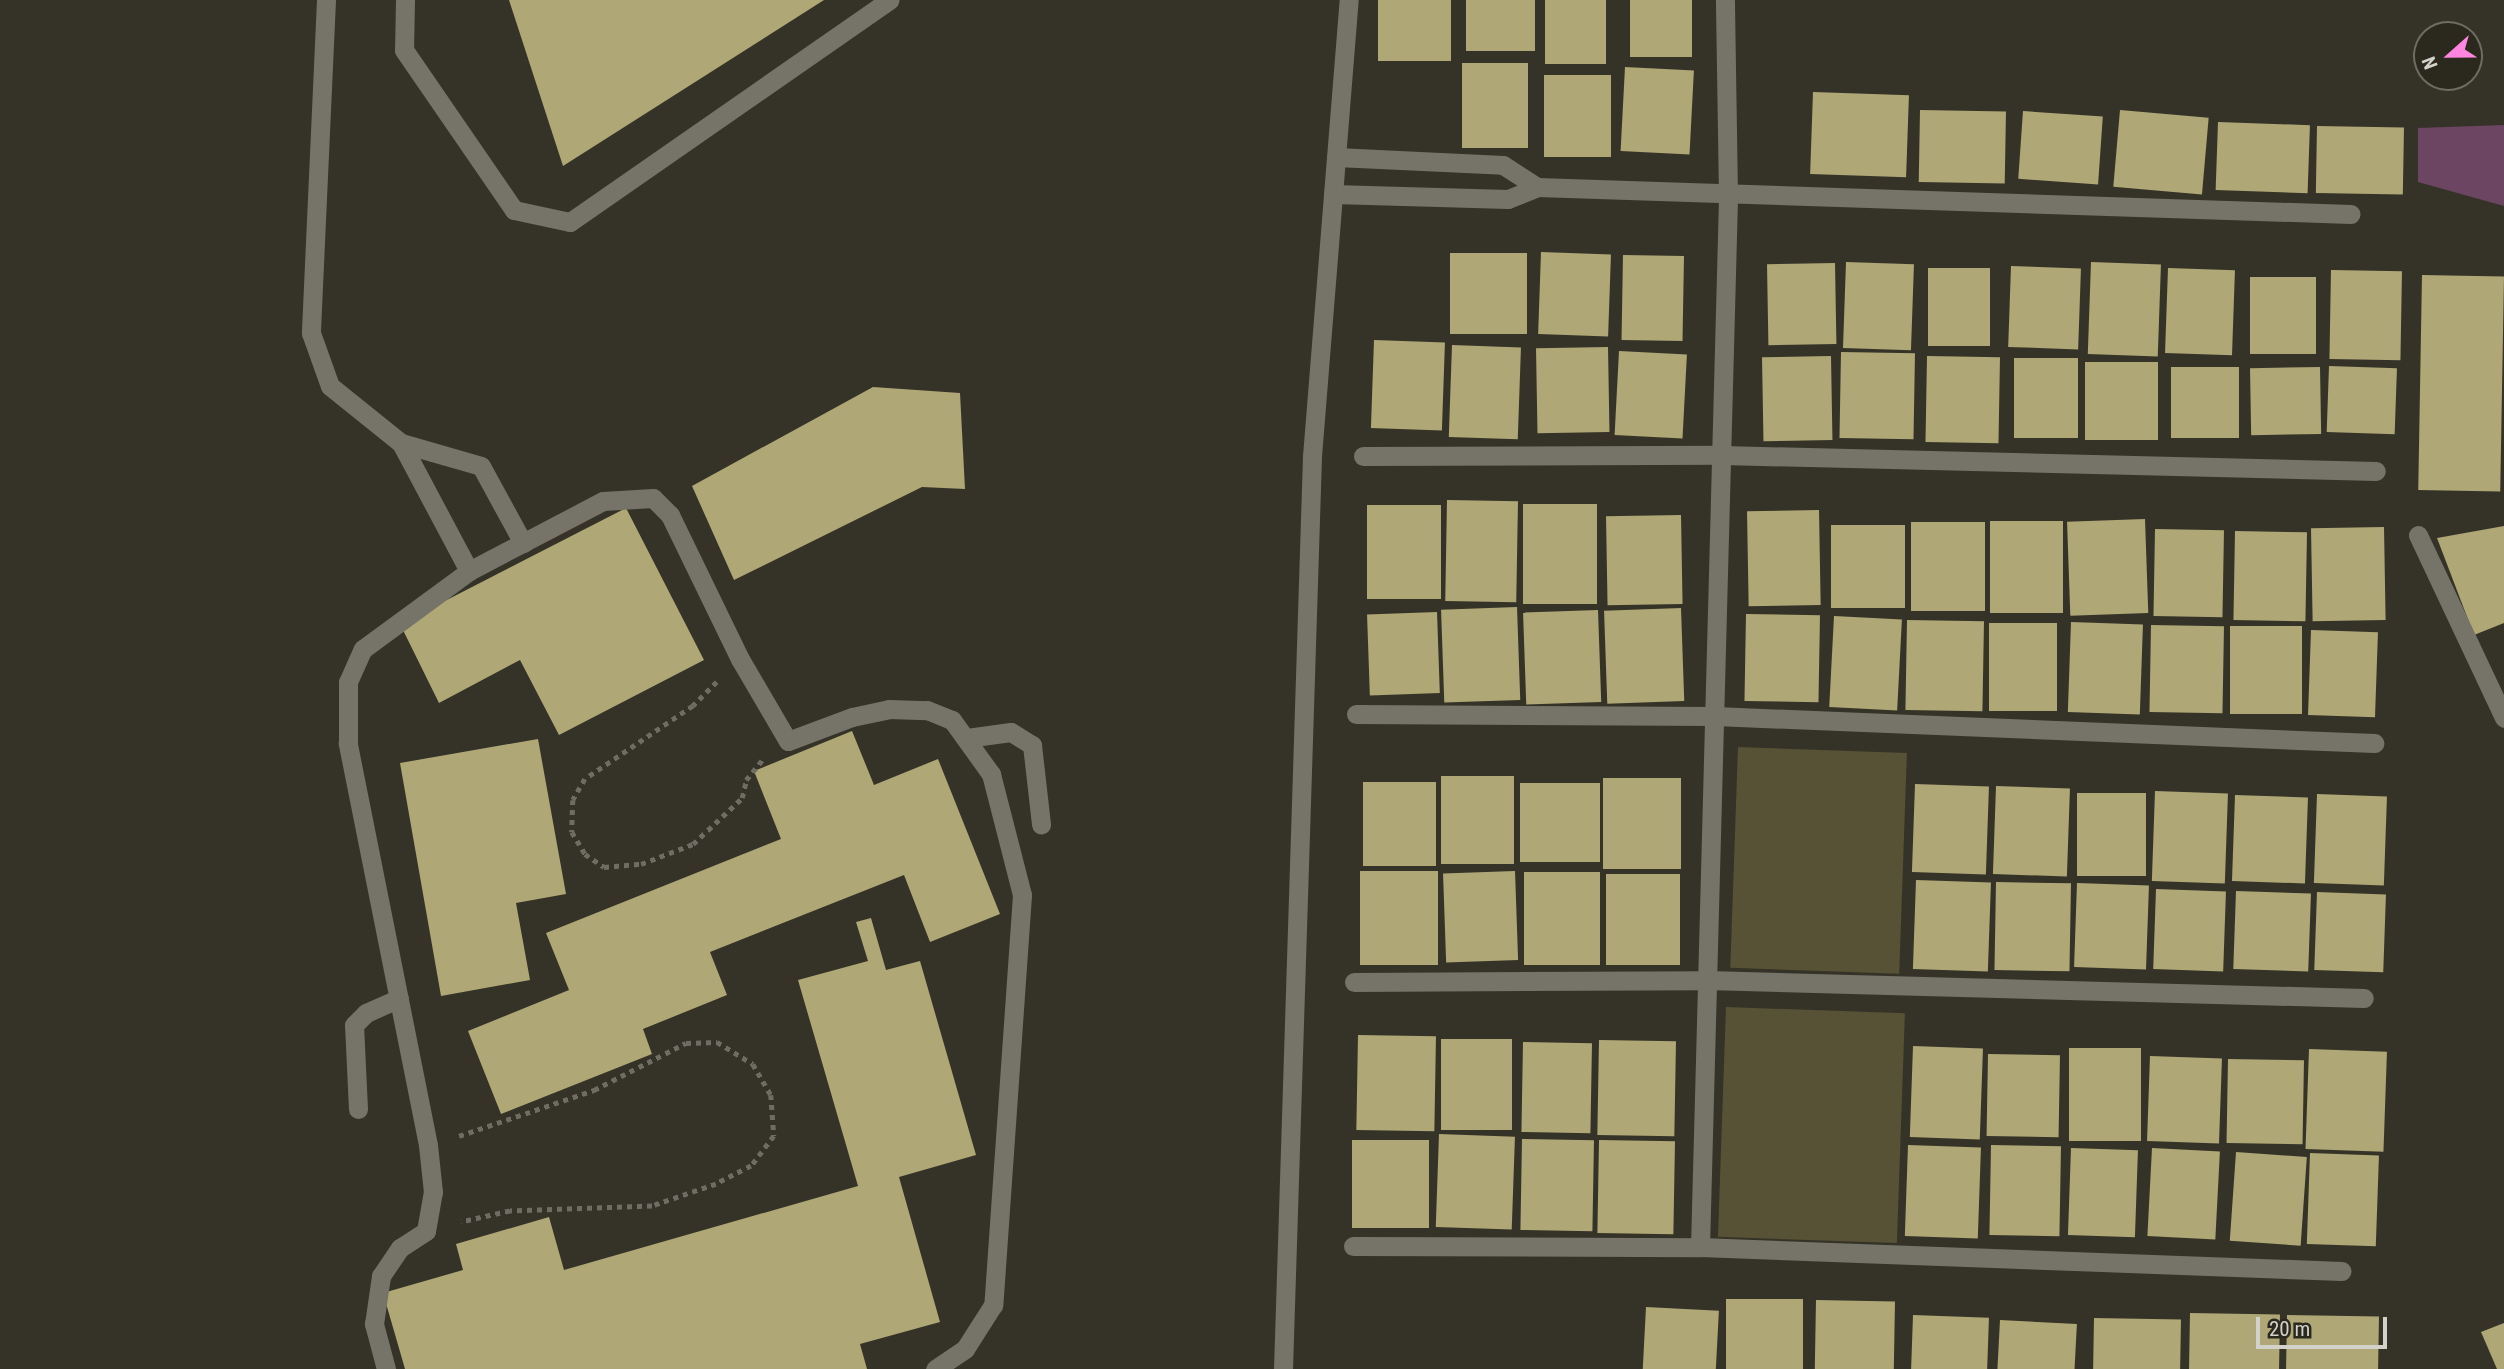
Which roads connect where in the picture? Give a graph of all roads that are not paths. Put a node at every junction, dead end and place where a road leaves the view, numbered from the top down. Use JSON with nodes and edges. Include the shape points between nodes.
{"nodes":[{"id":1,"x":326,"y":0,"type":"edge"},
{"id":2,"x":405,"y":0,"type":"edge"},
{"id":3,"x":890,"y":0,"type":"edge"},
{"id":4,"x":1349,"y":0,"type":"edge"},
{"id":5,"x":1725,"y":0,"type":"edge"},
{"id":6,"x":1336,"y":157,"type":"junction"},
{"id":7,"x":1536,"y":187,"type":"junction"},
{"id":8,"x":1333,"y":194,"type":"junction"},
{"id":9,"x":1728,"y":196,"type":"junction"},
{"id":10,"x":2351,"y":214,"type":"dead end"},
{"id":11,"x":401,"y":443,"type":"junction"},
{"id":12,"x":1722,"y":454,"type":"junction"},
{"id":13,"x":1363,"y":456,"type":"dead end"},
{"id":14,"x":2376,"y":471,"type":"dead end"},
{"id":15,"x":2418,"y":535,"type":"dead end"},
{"id":16,"x":523,"y":543,"type":"junction"},
{"id":17,"x":469,"y":571,"type":"junction"},
{"id":18,"x":1356,"y":715,"type":"dead end"},
{"id":19,"x":1715,"y":716,"type":"junction"},
{"id":20,"x":2504,"y":718,"type":"edge"},
{"id":21,"x":967,"y":738,"type":"junction"},
{"id":22,"x":2374,"y":743,"type":"dead end"},
{"id":23,"x":1041,"y":824,"type":"dead end"},
{"id":24,"x":1707,"y":980,"type":"junction"},
{"id":25,"x":1354,"y":982,"type":"dead end"},
{"id":26,"x":399,"y":998,"type":"junction"},
{"id":27,"x":2364,"y":998,"type":"dead end"},
{"id":28,"x":358,"y":1109,"type":"dead end"},
{"id":29,"x":1353,"y":1246,"type":"dead end"},
{"id":30,"x":1700,"y":1247,"type":"junction"},
{"id":31,"x":2342,"y":1271,"type":"dead end"},
{"id":32,"x":386,"y":1369,"type":"edge"},
{"id":33,"x":935,"y":1369,"type":"edge"},
{"id":34,"x":1283,"y":1369,"type":"edge"}],
"edges":[{"from":1,"to":11,"type":"street","via":[[311,333],[330,386]]},
{"from":2,"to":3,"type":"street","via":[[404,50],[514,210],[570,222]]},
{"from":4,"to":6,"type":"street"},
{"from":5,"to":9,"type":"street"},
{"from":6,"to":7,"type":"street","via":[[1503,165]]},
{"from":6,"to":8,"type":"street"},
{"from":7,"to":8,"type":"street","via":[[1508,200]]},
{"from":7,"to":9,"type":"street"},
{"from":8,"to":34,"type":"street","via":[[1312,456]]},
{"from":9,"to":10,"type":"street"},
{"from":9,"to":12,"type":"street"},
{"from":11,"to":16,"type":"street","via":[[481,466]]},
{"from":11,"to":17,"type":"street"},
{"from":12,"to":13,"type":"street"},
{"from":12,"to":14,"type":"street"},
{"from":12,"to":19,"type":"street"},
{"from":15,"to":20,"type":"street"},
{"from":16,"to":17,"type":"street"},
{"from":16,"to":21,"type":"street","via":[[603,501],[653,498],[670,515],[740,659],[788,741],[889,709],[927,710],[951,720]]},
{"from":17,"to":26,"type":"street","via":[[363,649],[348,682],[348,743]]},
{"from":18,"to":19,"type":"street"},
{"from":19,"to":22,"type":"street"},
{"from":19,"to":24,"type":"street"},
{"from":21,"to":23,"type":"street","via":[[1012,732],[1032,745]]},
{"from":21,"to":33,"type":"street","via":[[991,774],[1022,895],[993,1305],[965,1349]]},
{"from":24,"to":25,"type":"street"},
{"from":24,"to":27,"type":"street"},
{"from":24,"to":30,"type":"street"},
{"from":26,"to":28,"type":"street","via":[[366,1013],[354,1025]]},
{"from":26,"to":32,"type":"street","via":[[433,1192],[426,1231],[400,1248],[381,1276],[374,1324]]},
{"from":29,"to":30,"type":"street"},
{"from":30,"to":31,"type":"street"}]}
